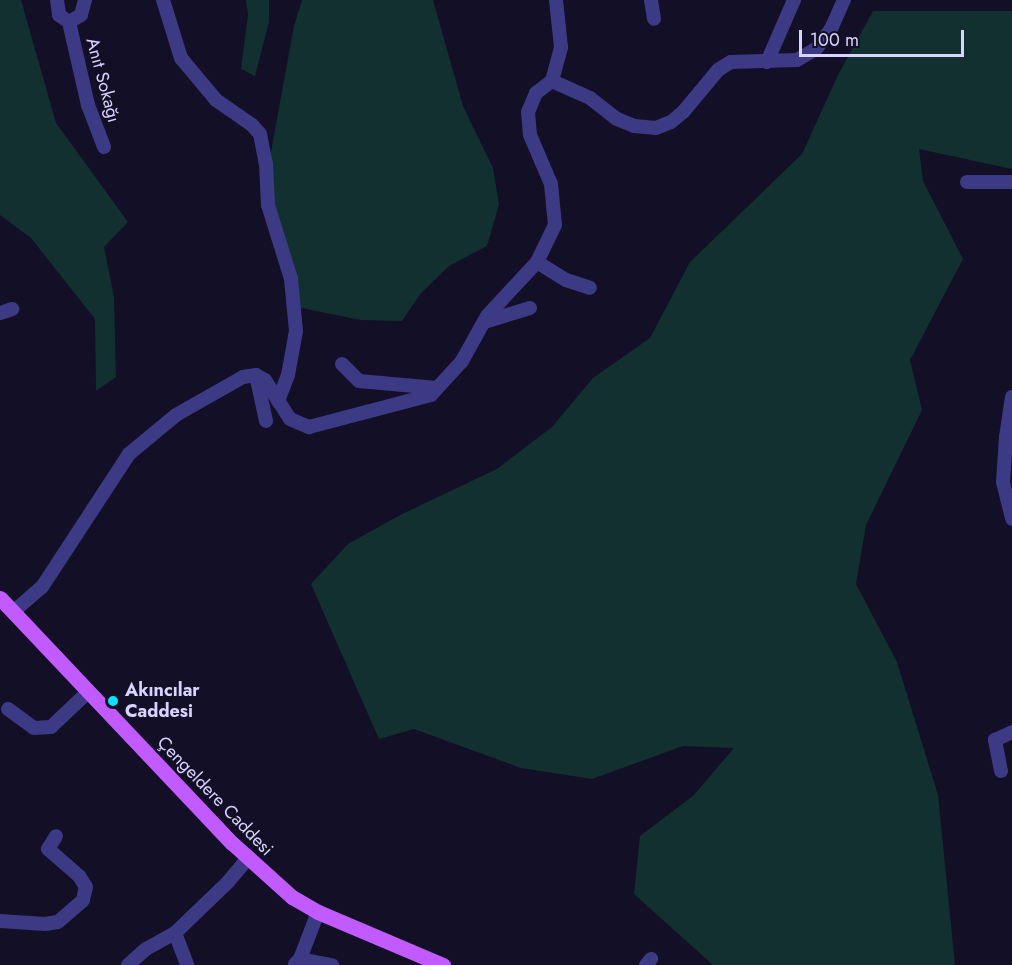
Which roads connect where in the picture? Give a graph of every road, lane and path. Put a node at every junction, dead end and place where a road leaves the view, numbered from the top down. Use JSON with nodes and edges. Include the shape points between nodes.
{"nodes":[{"id":1,"x":57,"y":0,"type":"edge"},
{"id":2,"x":85,"y":0,"type":"edge"},
{"id":3,"x":163,"y":0,"type":"edge"},
{"id":4,"x":556,"y":0,"type":"edge"},
{"id":5,"x":651,"y":0,"type":"edge"},
{"id":6,"x":794,"y":0,"type":"edge"},
{"id":7,"x":844,"y":0,"type":"edge"},
{"id":8,"x":654,"y":19,"type":"dead end"},
{"id":9,"x":69,"y":22,"type":"junction"},
{"id":10,"x":767,"y":62,"type":"junction"},
{"id":11,"x":552,"y":81,"type":"junction"},
{"id":12,"x":104,"y":147,"type":"dead end"},
{"id":13,"x":968,"y":182,"type":"dead end"},
{"id":14,"x":1012,"y":182,"type":"edge"},
{"id":15,"x":537,"y":262,"type":"junction"},
{"id":16,"x":591,"y":288,"type":"dead end"},
{"id":17,"x":530,"y":308,"type":"dead end"},
{"id":18,"x":484,"y":322,"type":"junction"},
{"id":19,"x":342,"y":364,"type":"dead end"},
{"id":20,"x":256,"y":375,"type":"junction"},
{"id":21,"x":437,"y":388,"type":"junction"},
{"id":22,"x":1012,"y":397,"type":"edge"},
{"id":23,"x":278,"y":401,"type":"junction"},
{"id":24,"x":266,"y":421,"type":"dead end"},
{"id":25,"x":1012,"y":519,"type":"edge"},
{"id":26,"x":0,"y":598,"type":"edge"},
{"id":27,"x":13,"y":612,"type":"junction"},
{"id":28,"x":88,"y":692,"type":"junction"},
{"id":29,"x":8,"y":709,"type":"dead end"},
{"id":30,"x":1012,"y":732,"type":"edge"},
{"id":31,"x":1001,"y":771,"type":"dead end"},
{"id":32,"x":56,"y":836,"type":"dead end"},
{"id":33,"x":247,"y":859,"type":"junction"},
{"id":34,"x":318,"y":912,"type":"junction"},
{"id":35,"x":0,"y":921,"type":"edge"},
{"id":36,"x":176,"y":933,"type":"junction"},
{"id":37,"x":297,"y":962,"type":"edge"},
{"id":38,"x":434,"y":963,"type":"edge"},
{"id":39,"x":128,"y":965,"type":"edge"},
{"id":40,"x":187,"y":965,"type":"edge"},
{"id":41,"x":332,"y":965,"type":"edge"}],
"edges":[{"from":1,"to":9,"type":"street","name":"Anıt Sokağı","via":[[59,15]]},
{"from":2,"to":9,"type":"street","via":[[81,15]]},
{"from":3,"to":23,"type":"street","via":[[181,58],[216,100],[260,134],[268,206],[291,279],[296,331],[288,375]]},
{"from":4,"to":11,"type":"street","via":[[561,47]]},
{"from":5,"to":8,"type":"street"},
{"from":6,"to":10,"type":"street"},
{"from":7,"to":10,"type":"street","via":[[817,48],[797,60]]},
{"from":9,"to":12,"type":"street","name":"Anıt Sokağı","via":[[88,105]]},
{"from":10,"to":11,"type":"street","via":[[731,62],[718,70],[684,111],[656,128],[617,119],[590,98]]},
{"from":11,"to":15,"type":"street","via":[[536,93],[528,112],[530,135],[551,184],[555,225]]},
{"from":13,"to":14,"type":"street"},
{"from":15,"to":16,"type":"street","via":[[566,280]]},
{"from":15,"to":18,"type":"street"},
{"from":17,"to":18,"type":"street"},
{"from":18,"to":21,"type":"street","via":[[462,361]]},
{"from":19,"to":21,"type":"street","via":[[359,381]]},
{"from":20,"to":23,"type":"street","via":[[265,380]]},
{"from":20,"to":24,"type":"street"},
{"from":20,"to":27,"type":"street","via":[[243,377],[176,415],[129,454],[42,587]]},
{"from":21,"to":23,"type":"street","via":[[431,395],[309,427],[290,419]]},
{"from":22,"to":25,"type":"street","via":[[1003,482]]},
{"from":26,"to":27,"type":"main road","name":"Çengeldere Caddesi"},
{"from":27,"to":28,"type":"main road","name":"Çengeldere Caddesi"},
{"from":28,"to":29,"type":"street","via":[[51,727],[34,728]]},
{"from":28,"to":33,"type":"main road","name":"Çengeldere Caddesi"},
{"from":30,"to":31,"type":"street","via":[[995,740]]},
{"from":32,"to":35,"type":"street","via":[[48,849],[79,876],[86,887],[83,900],[58,922]]},
{"from":33,"to":34,"type":"main road","name":"Çengeldere Caddesi","via":[[292,897]]},
{"from":33,"to":36,"type":"street"},
{"from":34,"to":37,"type":"street"},
{"from":34,"to":38,"type":"main road","name":"Çengeldere Caddesi"},
{"from":36,"to":39,"type":"street","via":[[146,949]]},
{"from":36,"to":40,"type":"street"},
{"from":37,"to":41,"type":"street"}]}
